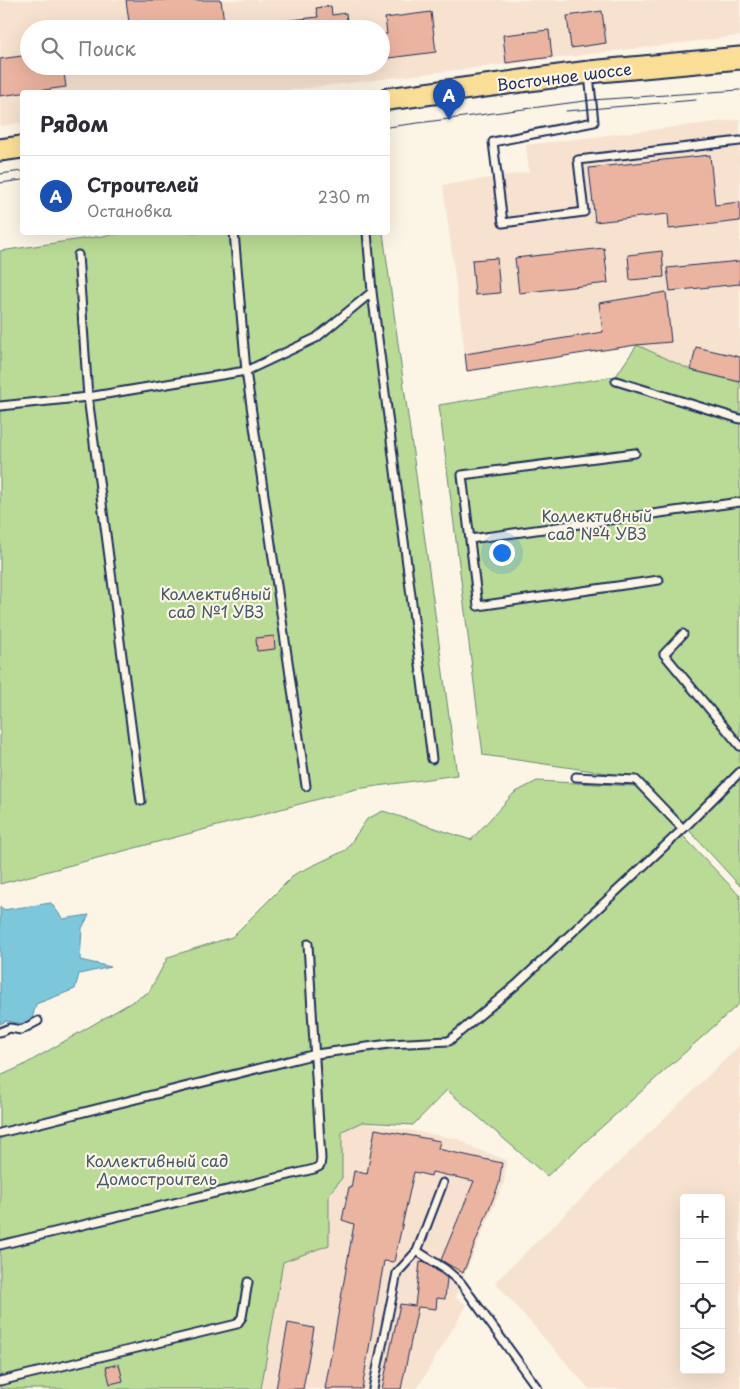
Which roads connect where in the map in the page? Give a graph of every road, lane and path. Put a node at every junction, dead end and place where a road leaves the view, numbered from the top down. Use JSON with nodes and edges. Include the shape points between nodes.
{"nodes":[{"id":1,"x":740,"y":58,"type":"edge"},
{"id":2,"x":589,"y":72,"type":"junction"},
{"id":3,"x":390,"y":99,"type":"edge"},
{"id":4,"x":740,"y":141,"type":"edge"},
{"id":5,"x":20,"y":147,"type":"edge"},
{"id":6,"x":0,"y":150,"type":"edge"},
{"id":7,"x":234,"y":235,"type":"edge"},
{"id":8,"x":367,"y":235,"type":"edge"},
{"id":9,"x":78,"y":255,"type":"dead end"},
{"id":10,"x":372,"y":292,"type":"junction"},
{"id":11,"x":246,"y":371,"type":"junction"},
{"id":12,"x":616,"y":381,"type":"dead end"},
{"id":13,"x":88,"y":397,"type":"junction"},
{"id":14,"x":0,"y":406,"type":"edge"},
{"id":15,"x":740,"y":419,"type":"edge"},
{"id":16,"x":635,"y":453,"type":"dead end"},
{"id":17,"x":740,"y":502,"type":"edge"},
{"id":18,"x":470,"y":539,"type":"junction"},
{"id":19,"x":659,"y":580,"type":"dead end"},
{"id":20,"x":684,"y":634,"type":"dead end"},
{"id":21,"x":740,"y":746,"type":"edge"},
{"id":22,"x":432,"y":759,"type":"dead end"},
{"id":23,"x":740,"y":772,"type":"edge"},
{"id":24,"x":576,"y":777,"type":"dead end"},
{"id":25,"x":306,"y":786,"type":"dead end"},
{"id":26,"x":141,"y":801,"type":"dead end"},
{"id":27,"x":683,"y":829,"type":"junction"},
{"id":28,"x":308,"y":944,"type":"dead end"},
{"id":29,"x":38,"y":1021,"type":"dead end"},
{"id":30,"x":0,"y":1032,"type":"edge"},
{"id":31,"x":316,"y":1054,"type":"junction"},
{"id":32,"x":0,"y":1133,"type":"edge"},
{"id":33,"x":443,"y":1183,"type":"dead end"},
{"id":34,"x":0,"y":1245,"type":"edge"},
{"id":35,"x":417,"y":1251,"type":"junction"},
{"id":36,"x":248,"y":1282,"type":"dead end"},
{"id":37,"x":0,"y":1381,"type":"edge"},
{"id":38,"x":373,"y":1389,"type":"edge"},
{"id":39,"x":538,"y":1389,"type":"edge"}],
"edges":[{"from":1,"to":2,"type":"main road","name":"Восточное шоссе"},
{"from":2,"to":3,"type":"main road","name":"Восточное шоссе"},
{"from":2,"to":4,"type":"lane","via":[[594,122],[493,142],[504,223],[584,212],[578,160]]},
{"from":5,"to":6,"type":"main road"},
{"from":7,"to":11,"type":"lane"},
{"from":8,"to":10,"type":"lane"},
{"from":9,"to":13,"type":"lane"},
{"from":10,"to":11,"type":"lane","via":[[316,338]]},
{"from":10,"to":22,"type":"lane"},
{"from":11,"to":13,"type":"lane"},
{"from":11,"to":25,"type":"lane"},
{"from":12,"to":15,"type":"lane"},
{"from":13,"to":14,"type":"lane"},
{"from":13,"to":26,"type":"lane"},
{"from":16,"to":18,"type":"lane","via":[[462,475]]},
{"from":17,"to":18,"type":"lane"},
{"from":18,"to":19,"type":"lane","via":[[478,606]]},
{"from":20,"to":21,"type":"lane","via":[[664,654]]},
{"from":23,"to":27,"type":"lane"},
{"from":24,"to":27,"type":"lane","via":[[636,780]]},
{"from":27,"to":31,"type":"lane","via":[[516,985],[449,1041],[389,1044]]},
{"from":28,"to":31,"type":"lane"},
{"from":29,"to":30,"type":"lane","via":[[21,1030],[10,1028]]},
{"from":31,"to":32,"type":"lane"},
{"from":31,"to":34,"type":"lane","via":[[320,1166]]},
{"from":33,"to":35,"type":"lane"},
{"from":35,"to":38,"type":"lane","via":[[397,1272]]},
{"from":35,"to":39,"type":"lane","via":[[461,1283]]},
{"from":36,"to":37,"type":"lane","via":[[242,1317],[237,1324]]}]}
